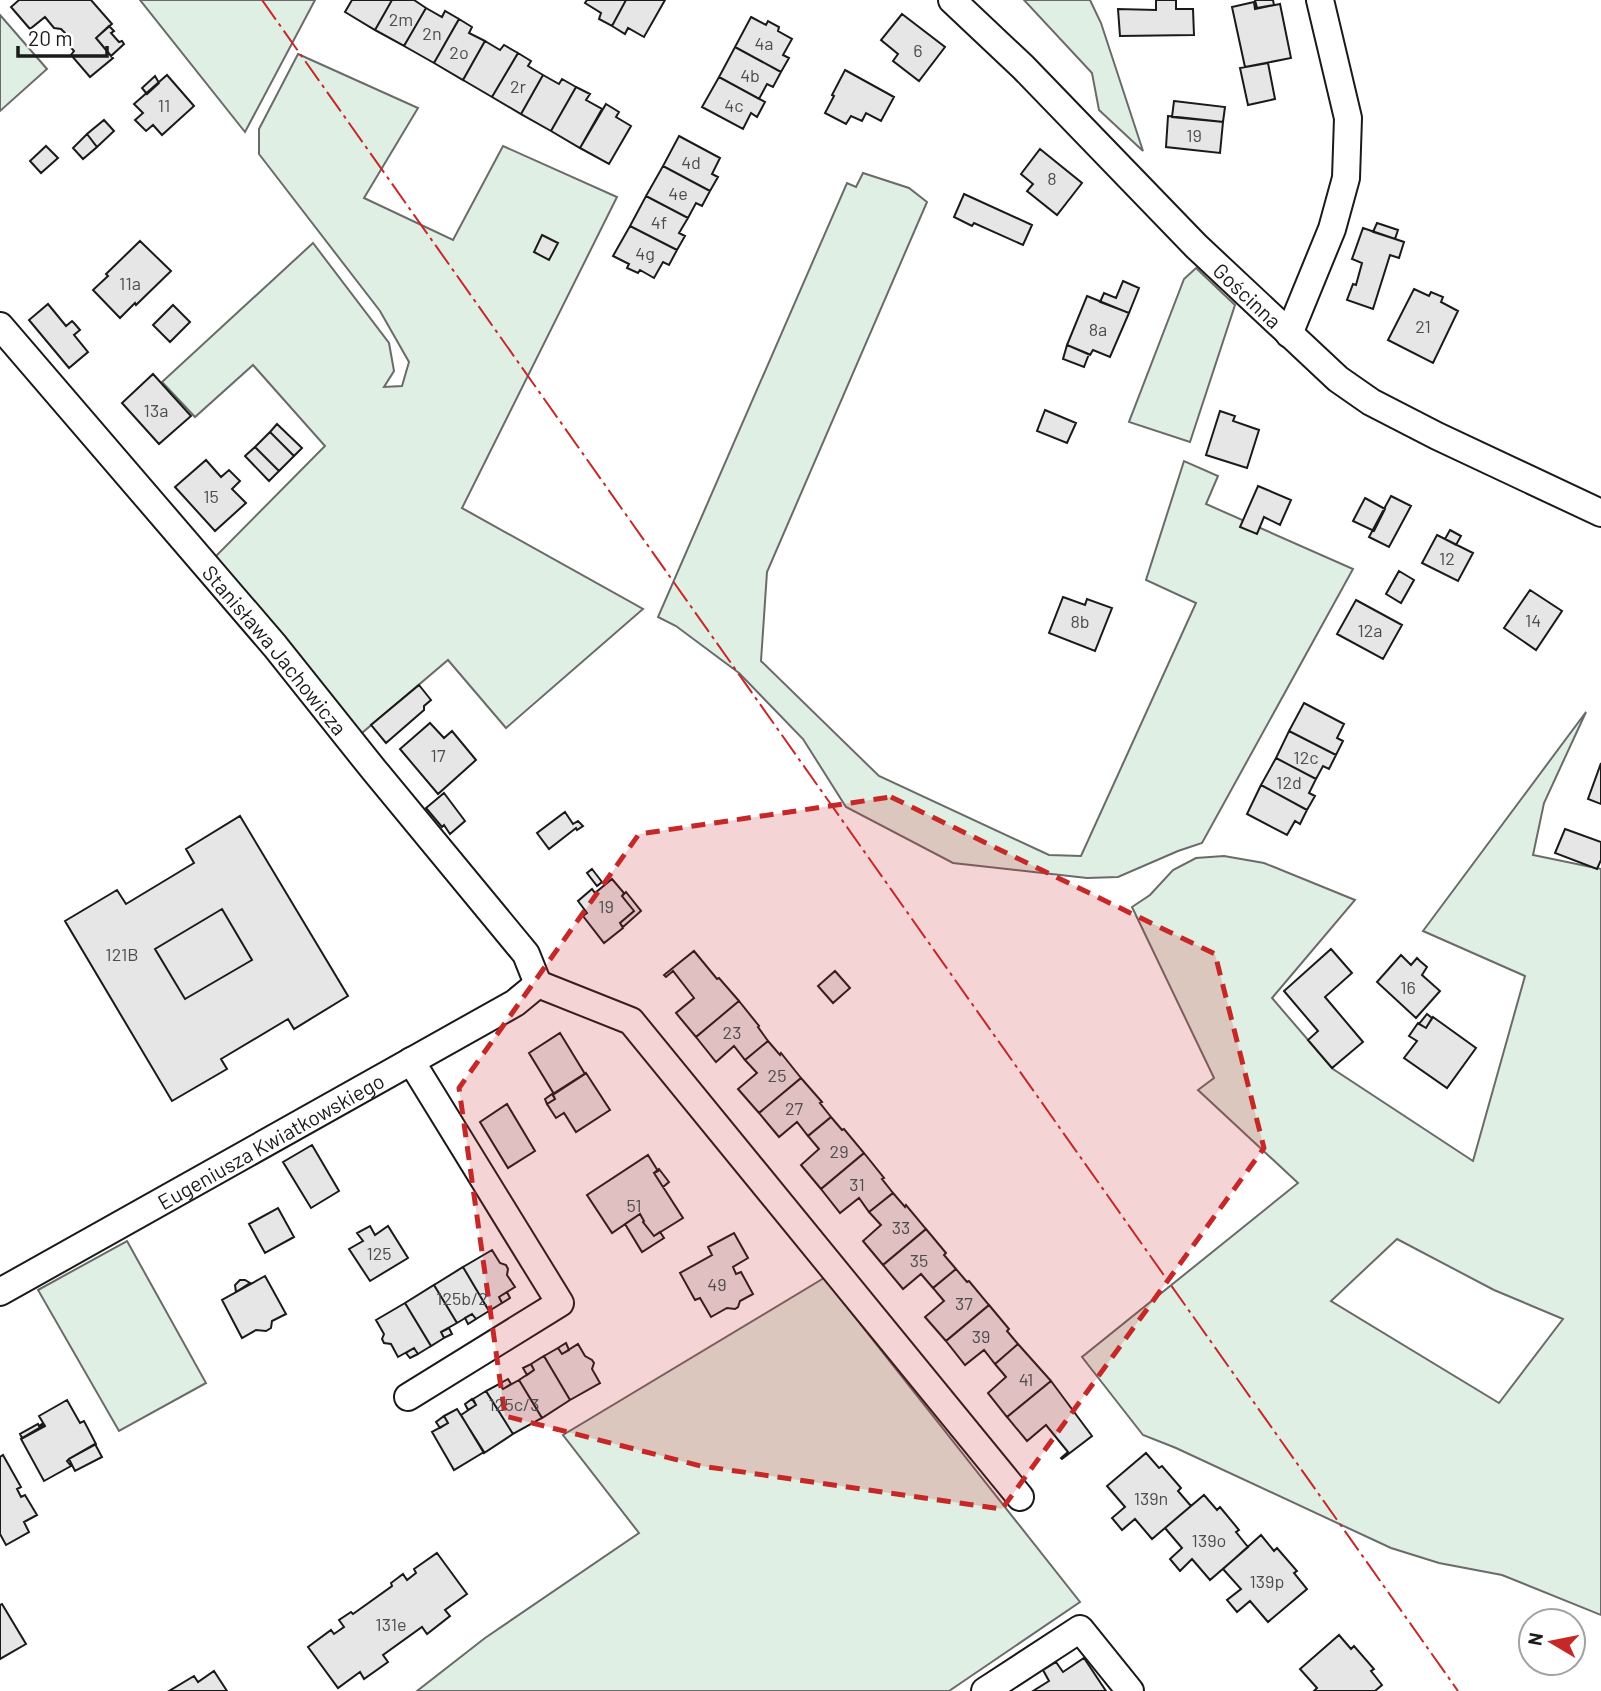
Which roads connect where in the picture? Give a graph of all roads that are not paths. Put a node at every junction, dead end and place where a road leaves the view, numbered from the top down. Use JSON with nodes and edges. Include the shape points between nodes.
{"nodes":[{"id":1,"x":952,"y":0,"type":"edge"},
{"id":2,"x":1320,"y":0,"type":"edge"},
{"id":3,"x":0,"y":326,"type":"edge"},
{"id":4,"x":1289,"y":334,"type":"junction"},
{"id":5,"x":1601,"y":513,"type":"edge"},
{"id":6,"x":538,"y":984,"type":"junction"},
{"id":7,"x":411,"y":1061,"type":"junction"},
{"id":8,"x":0,"y":1292,"type":"edge"},
{"id":9,"x":408,"y":1396,"type":"dead end"},
{"id":10,"x":1020,"y":1497,"type":"dead end"},
{"id":11,"x":985,"y":1691,"type":"edge"},
{"id":12,"x":1130,"y":1691,"type":"edge"}],
"edges":[{"from":1,"to":4,"type":"street","name":"Gościnna"},
{"from":2,"to":4,"type":"street","via":[[1348,118],[1346,178],[1332,229]]},
{"from":3,"to":6,"type":"street","name":"Stanisława Jachowicza","via":[[275,646],[526,954]]},
{"from":4,"to":5,"type":"street","name":"Gościnna","via":[[1371,402]]},
{"from":6,"to":7,"type":"street","name":"Eugeniusza Kwiatkowskiego","via":[[515,1003]]},
{"from":6,"to":10,"type":"street","via":[[631,1021]]},
{"from":7,"to":8,"type":"street","name":"Eugeniusza Kwiatkowskiego"},
{"from":7,"to":9,"type":"street","via":[[560,1303]]},
{"from":11,"to":12,"type":"street","via":[[1080,1629]]}]}
